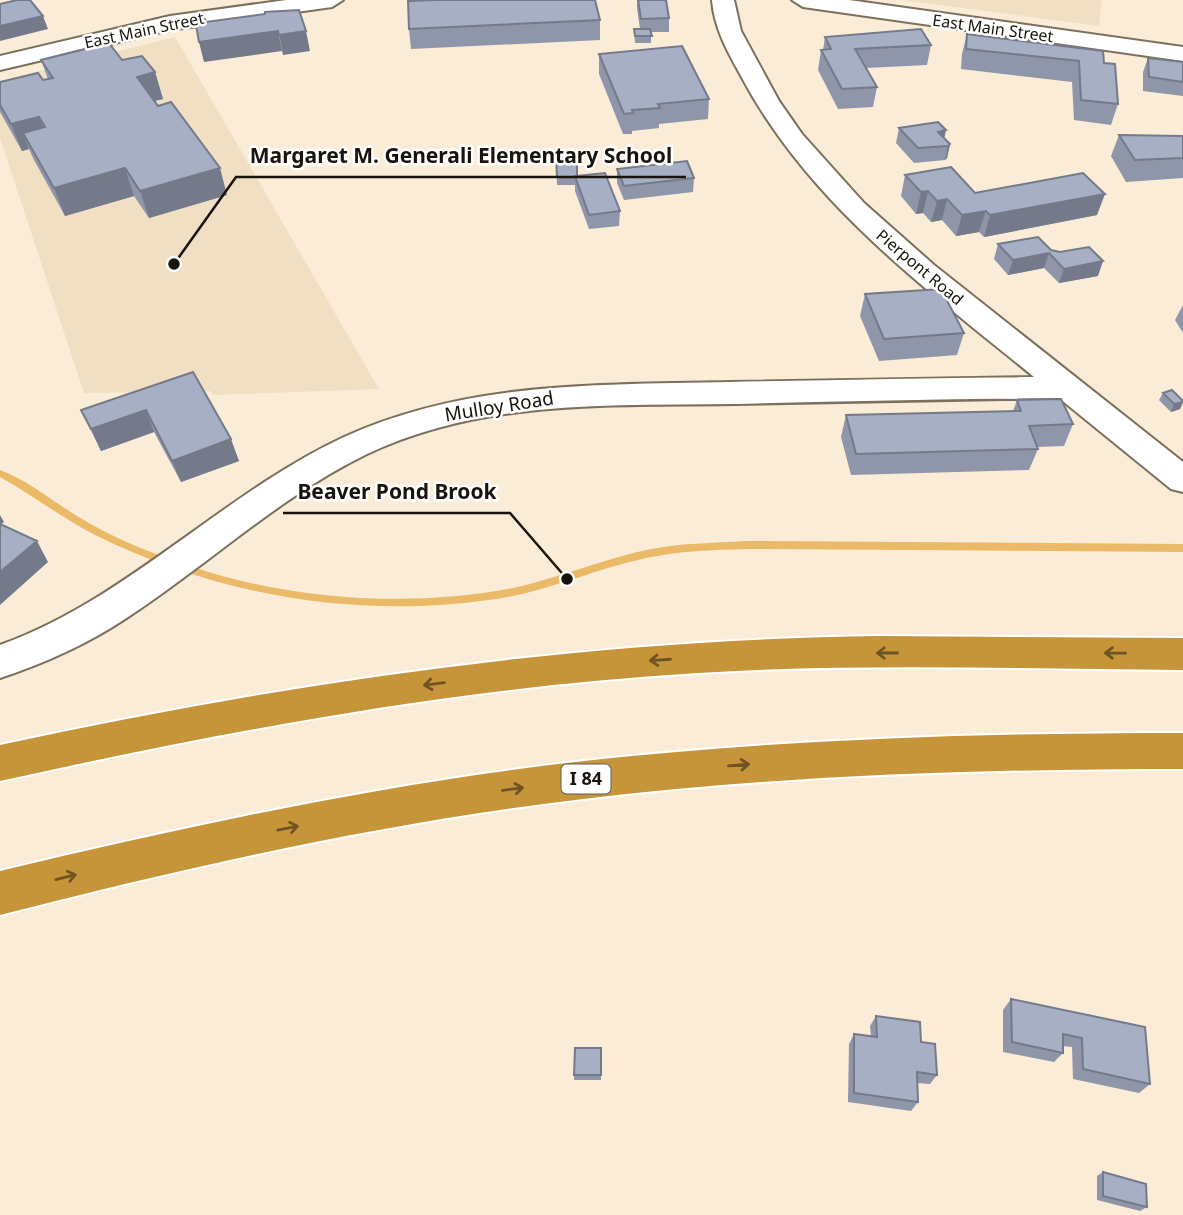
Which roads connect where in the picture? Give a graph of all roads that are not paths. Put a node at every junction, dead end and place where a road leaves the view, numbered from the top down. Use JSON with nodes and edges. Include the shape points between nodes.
{"nodes":[{"id":1,"x":332,"y":0,"type":"edge"},
{"id":2,"x":723,"y":0,"type":"edge"},
{"id":3,"x":803,"y":0,"type":"edge"},
{"id":4,"x":1183,"y":54,"type":"edge"},
{"id":5,"x":0,"y":63,"type":"edge"},
{"id":6,"x":1066,"y":387,"type":"junction"},
{"id":7,"x":1183,"y":480,"type":"edge"},
{"id":8,"x":1183,"y":654,"type":"edge"},
{"id":9,"x":0,"y":662,"type":"edge"},
{"id":10,"x":1183,"y":751,"type":"edge"},
{"id":11,"x":0,"y":763,"type":"edge"},
{"id":12,"x":0,"y":893,"type":"edge"}],
"edges":[{"from":1,"to":5,"type":"street","name":"East Main Street","via":[[170,23]]},
{"from":2,"to":6,"type":"street","name":"Pierpont Road","via":[[727,23],[756,85],[821,174],[900,253]]},
{"from":3,"to":4,"type":"street","name":"East Main Street"},
{"from":6,"to":7,"type":"street","name":"Pierpont Road"},
{"from":6,"to":9,"type":"street","name":"Mulloy Road","via":[[537,397],[435,416],[384,433],[284,485],[158,579],[78,630]]},
{"from":8,"to":11,"type":"highway","one_way":true,"via":[[806,654],[602,664],[294,704]]},
{"from":12,"to":10,"type":"highway","number":"I 84","one_way":true,"via":[[281,829],[581,780],[867,756]]}]}
